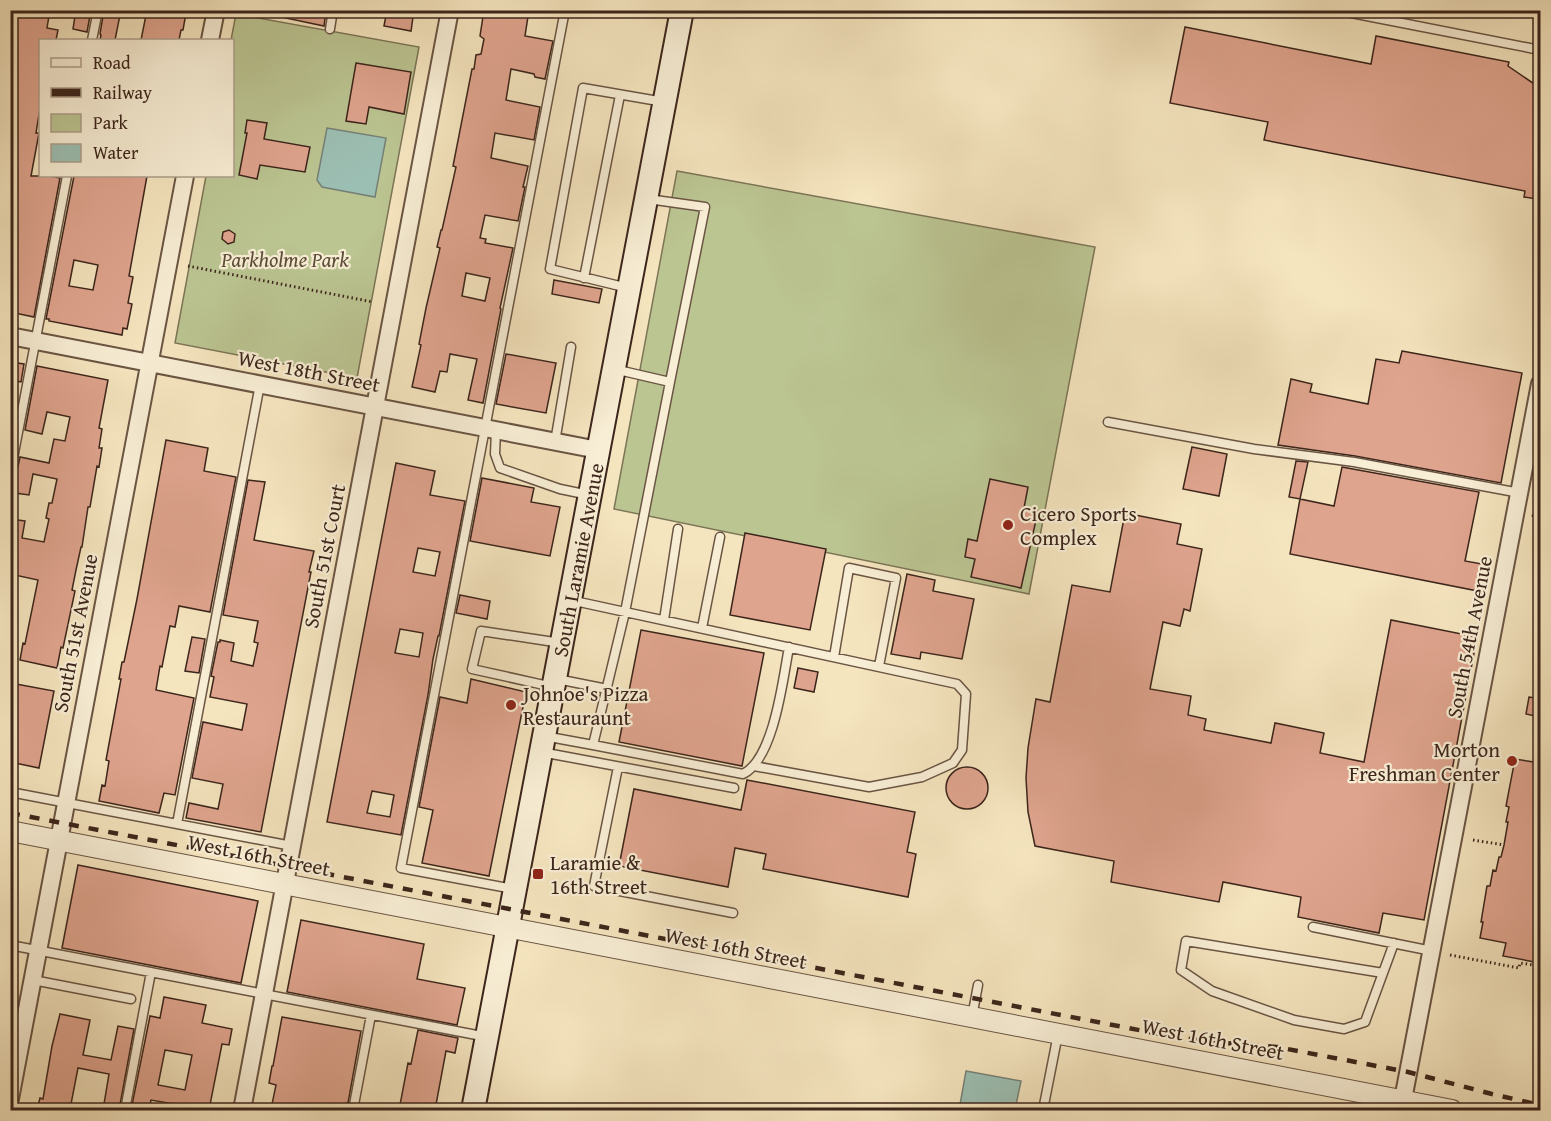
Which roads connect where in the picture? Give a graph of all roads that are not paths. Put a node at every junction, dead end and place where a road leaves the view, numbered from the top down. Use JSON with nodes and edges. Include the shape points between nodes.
{"nodes":[{"id":1,"x":98,"y":10,"type":"edge"},
{"id":2,"x":216,"y":10,"type":"edge"},
{"id":3,"x":333,"y":10,"type":"edge"},
{"id":4,"x":450,"y":10,"type":"edge"},
{"id":5,"x":565,"y":10,"type":"edge"},
{"id":6,"x":682,"y":10,"type":"edge"},
{"id":7,"x":1336,"y":10,"type":"edge"},
{"id":8,"x":1532,"y":10,"type":"edge"},
{"id":9,"x":1540,"y":12,"type":"edge"},
{"id":10,"x":330,"y":29,"type":"dead end"},
{"id":11,"x":92,"y":39,"type":"edge"},
{"id":12,"x":210,"y":39,"type":"edge"},
{"id":13,"x":1540,"y":50,"type":"edge"},
{"id":14,"x":620,"y":95,"type":"junction"},
{"id":15,"x":664,"y":102,"type":"junction"},
{"id":16,"x":67,"y":177,"type":"edge"},
{"id":17,"x":185,"y":177,"type":"edge"},
{"id":18,"x":646,"y":199,"type":"junction"},
{"id":19,"x":584,"y":278,"type":"junction"},
{"id":20,"x":629,"y":288,"type":"junction"},
{"id":21,"x":10,"y":336,"type":"edge"},
{"id":22,"x":36,"y":341,"type":"junction"},
{"id":23,"x":571,"y":346,"type":"dead end"},
{"id":24,"x":149,"y":363,"type":"junction"},
{"id":25,"x":614,"y":369,"type":"junction"},
{"id":26,"x":670,"y":382,"type":"junction"},
{"id":27,"x":260,"y":384,"type":"junction"},
{"id":28,"x":1540,"y":384,"type":"edge"},
{"id":29,"x":375,"y":407,"type":"junction"},
{"id":30,"x":1108,"y":422,"type":"dead end"},
{"id":31,"x":491,"y":429,"type":"junction"},
{"id":32,"x":555,"y":442,"type":"junction"},
{"id":33,"x":598,"y":450,"type":"junction"},
{"id":34,"x":10,"y":474,"type":"edge"},
{"id":35,"x":579,"y":493,"type":"junction"},
{"id":36,"x":1520,"y":493,"type":"junction"},
{"id":37,"x":678,"y":529,"type":"dead end"},
{"id":38,"x":720,"y":537,"type":"dead end"},
{"id":39,"x":570,"y":600,"type":"junction"},
{"id":40,"x":625,"y":612,"type":"junction"},
{"id":41,"x":664,"y":620,"type":"junction"},
{"id":42,"x":702,"y":628,"type":"junction"},
{"id":43,"x":562,"y":643,"type":"junction"},
{"id":44,"x":789,"y":647,"type":"junction"},
{"id":45,"x":834,"y":657,"type":"junction"},
{"id":46,"x":879,"y":666,"type":"junction"},
{"id":47,"x":554,"y":683,"type":"junction"},
{"id":48,"x":607,"y":689,"type":"junction"},
{"id":49,"x":542,"y":744,"type":"junction"},
{"id":50,"x":593,"y":745,"type":"junction"},
{"id":51,"x":754,"y":766,"type":"junction"},
{"id":52,"x":618,"y":767,"type":"junction"},
{"id":53,"x":734,"y":788,"type":"dead end"},
{"id":54,"x":10,"y":792,"type":"edge"},
{"id":55,"x":66,"y":802,"type":"junction"},
{"id":56,"x":177,"y":824,"type":"junction"},
{"id":57,"x":10,"y":831,"type":"edge"},
{"id":58,"x":59,"y":841,"type":"junction"},
{"id":59,"x":292,"y":846,"type":"junction"},
{"id":60,"x":285,"y":885,"type":"junction"},
{"id":61,"x":515,"y":890,"type":"junction"},
{"id":62,"x":733,"y":914,"type":"dead end"},
{"id":63,"x":1313,"y":927,"type":"dead end"},
{"id":64,"x":508,"y":928,"type":"junction"},
{"id":65,"x":1394,"y":943,"type":"junction"},
{"id":66,"x":10,"y":945,"type":"edge"},
{"id":67,"x":39,"y":951,"type":"junction"},
{"id":68,"x":1431,"y":951,"type":"junction"},
{"id":69,"x":151,"y":972,"type":"junction"},
{"id":70,"x":1383,"y":973,"type":"junction"},
{"id":71,"x":33,"y":980,"type":"junction"},
{"id":72,"x":978,"y":985,"type":"dead end"},
{"id":73,"x":264,"y":994,"type":"junction"},
{"id":74,"x":131,"y":999,"type":"dead end"},
{"id":75,"x":371,"y":1015,"type":"junction"},
{"id":76,"x":972,"y":1018,"type":"junction"},
{"id":77,"x":1058,"y":1033,"type":"junction"},
{"id":78,"x":487,"y":1037,"type":"junction"},
{"id":79,"x":10,"y":1099,"type":"edge"},
{"id":80,"x":1402,"y":1106,"type":"edge"},
{"id":81,"x":125,"y":1110,"type":"edge"},
{"id":82,"x":242,"y":1110,"type":"edge"},
{"id":83,"x":353,"y":1110,"type":"edge"},
{"id":84,"x":473,"y":1110,"type":"edge"},
{"id":85,"x":1043,"y":1110,"type":"edge"},
{"id":86,"x":1452,"y":1110,"type":"edge"}],
"edges":[{"from":1,"to":11,"type":"lane"},
{"from":2,"to":12,"type":"street"},
{"from":3,"to":10,"type":"lane"},
{"from":4,"to":29,"type":"street","name":"South 51st Court"},
{"from":5,"to":31,"type":"lane"},
{"from":6,"to":15,"type":"main road","name":"South Laramie Avenue"},
{"from":7,"to":13,"type":"lane"},
{"from":8,"to":9,"type":"lane"},
{"from":14,"to":15,"type":"lane"},
{"from":14,"to":19,"type":"lane"},
{"from":14,"to":19,"type":"lane","via":[[583,88],[550,269]]},
{"from":15,"to":18,"type":"main road","name":"South Laramie Avenue"},
{"from":16,"to":22,"type":"lane"},
{"from":17,"to":24,"type":"street","name":"South 51st Avenue"},
{"from":18,"to":20,"type":"main road","name":"South Laramie Avenue"},
{"from":18,"to":26,"type":"lane","via":[[705,207]]},
{"from":19,"to":20,"type":"lane"},
{"from":20,"to":25,"type":"main road","name":"South Laramie Avenue"},
{"from":21,"to":22,"type":"street","name":"West 18th Street"},
{"from":22,"to":24,"type":"street","name":"West 18th Street"},
{"from":22,"to":34,"type":"lane"},
{"from":23,"to":32,"type":"lane"},
{"from":24,"to":27,"type":"street","name":"West 18th Street"},
{"from":24,"to":55,"type":"street","name":"South 51st Avenue"},
{"from":25,"to":26,"type":"lane"},
{"from":25,"to":33,"type":"main road","name":"South Laramie Avenue"},
{"from":26,"to":40,"type":"lane"},
{"from":27,"to":29,"type":"street","name":"West 18th Street"},
{"from":27,"to":56,"type":"lane"},
{"from":28,"to":36,"type":"street","name":"South 54th Avenue"},
{"from":29,"to":31,"type":"street","name":"West 18th Street"},
{"from":29,"to":59,"type":"street","name":"South 51st Court"},
{"from":30,"to":36,"type":"lane"},
{"from":31,"to":32,"type":"street","name":"West 18th Street"},
{"from":31,"to":35,"type":"lane","via":[[500,468]]},
{"from":31,"to":61,"type":"lane","via":[[402,868]]},
{"from":32,"to":33,"type":"street","name":"West 18th Street"},
{"from":33,"to":35,"type":"main road","name":"South Laramie Avenue"},
{"from":35,"to":39,"type":"main road","name":"South Laramie Avenue"},
{"from":36,"to":68,"type":"street","name":"South 54th Avenue"},
{"from":37,"to":41,"type":"lane"},
{"from":38,"to":42,"type":"lane"},
{"from":39,"to":40,"type":"lane"},
{"from":39,"to":43,"type":"main road","name":"South Laramie Avenue"},
{"from":40,"to":41,"type":"lane"},
{"from":40,"to":48,"type":"lane"},
{"from":41,"to":42,"type":"lane"},
{"from":42,"to":44,"type":"lane"},
{"from":43,"to":47,"type":"main road","name":"South Laramie Avenue"},
{"from":43,"to":47,"type":"lane","via":[[481,631],[472,669]]},
{"from":44,"to":45,"type":"lane"},
{"from":44,"to":51,"type":"lane","via":[[778,710]]},
{"from":45,"to":46,"type":"lane"},
{"from":45,"to":46,"type":"lane","via":[[849,568],[896,578]]},
{"from":46,"to":51,"type":"lane","via":[[957,684],[966,694],[962,750],[953,763],[922,777],[869,787]]},
{"from":47,"to":48,"type":"lane"},
{"from":47,"to":49,"type":"main road","name":"South Laramie Avenue"},
{"from":48,"to":50,"type":"lane"},
{"from":49,"to":50,"type":"lane"},
{"from":49,"to":52,"type":"lane"},
{"from":49,"to":61,"type":"main road","name":"South Laramie Avenue"},
{"from":50,"to":51,"type":"lane","via":[[743,774]]},
{"from":52,"to":53,"type":"lane"},
{"from":52,"to":62,"type":"lane","via":[[594,886]]},
{"from":54,"to":55,"type":"lane"},
{"from":55,"to":56,"type":"lane"},
{"from":55,"to":58,"type":"street","name":"South 51st Avenue"},
{"from":56,"to":59,"type":"lane"},
{"from":57,"to":58,"type":"street","name":"West 16th Street"},
{"from":58,"to":60,"type":"street","name":"West 16th Street"},
{"from":58,"to":67,"type":"street","name":"South 51st Avenue"},
{"from":59,"to":60,"type":"street","name":"South 51st Court"},
{"from":60,"to":64,"type":"street","name":"West 16th Street"},
{"from":60,"to":73,"type":"street","name":"South 51st Court"},
{"from":61,"to":64,"type":"main road","name":"South Laramie Avenue"},
{"from":63,"to":65,"type":"lane"},
{"from":64,"to":76,"type":"street","name":"West 16th Street"},
{"from":64,"to":78,"type":"main road","name":"South Laramie Avenue"},
{"from":65,"to":68,"type":"lane"},
{"from":65,"to":70,"type":"lane"},
{"from":66,"to":67,"type":"lane"},
{"from":67,"to":69,"type":"lane"},
{"from":67,"to":71,"type":"street","name":"South 51st Avenue"},
{"from":68,"to":80,"type":"street","name":"South 54th Avenue"},
{"from":69,"to":73,"type":"lane"},
{"from":69,"to":81,"type":"lane"},
{"from":70,"to":70,"type":"lane","via":[[1186,941],[1181,970],[1212,991],[1294,1020],[1344,1029],[1365,1022]]},
{"from":71,"to":74,"type":"lane"},
{"from":71,"to":79,"type":"street","name":"South 51st Avenue"},
{"from":72,"to":76,"type":"lane"},
{"from":73,"to":75,"type":"lane"},
{"from":73,"to":82,"type":"street","name":"South 51st Court"},
{"from":75,"to":78,"type":"lane"},
{"from":75,"to":83,"type":"lane"},
{"from":76,"to":77,"type":"street","name":"West 16th Street"},
{"from":77,"to":80,"type":"street","name":"West 16th Street"},
{"from":77,"to":85,"type":"lane"},
{"from":78,"to":84,"type":"main road","name":"South Laramie Avenue"},
{"from":80,"to":86,"type":"street","name":"West 16th Street"}]}
